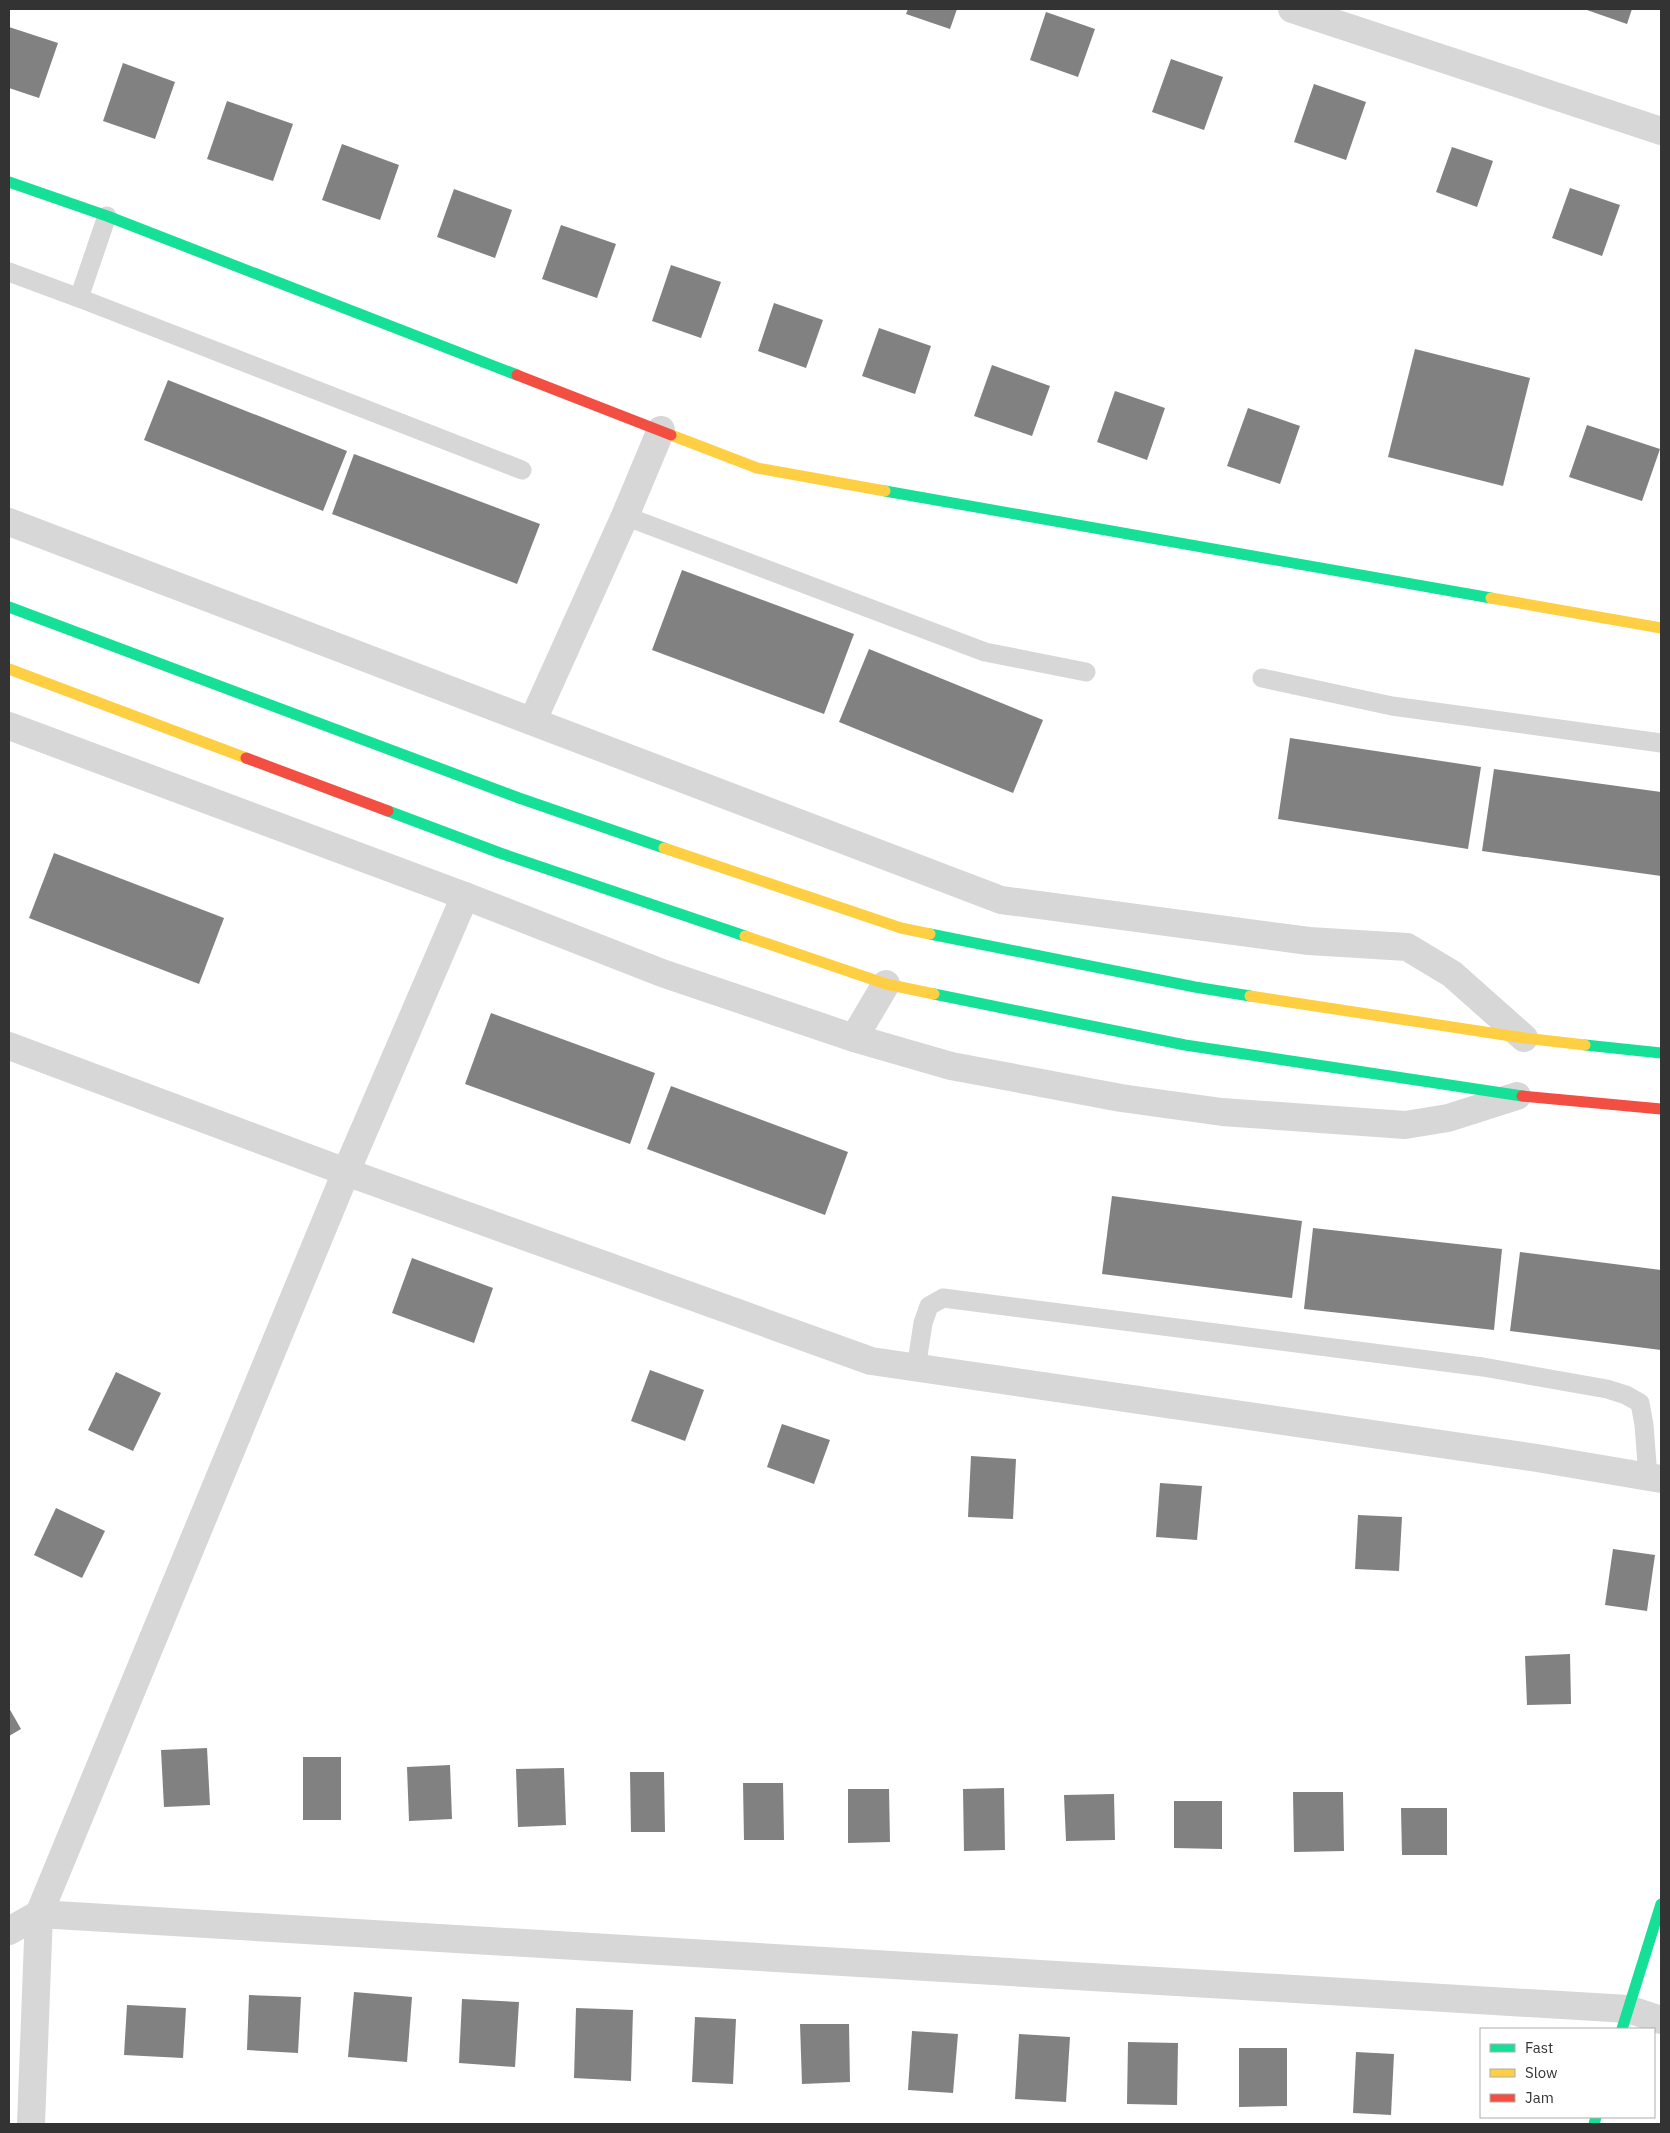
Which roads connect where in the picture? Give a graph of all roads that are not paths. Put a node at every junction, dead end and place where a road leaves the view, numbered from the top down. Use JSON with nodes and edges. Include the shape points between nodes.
{"nodes":[{"id":1,"x":1292,"y":9,"type":"edge"},
{"id":2,"x":1661,"y":131,"type":"edge"},
{"id":3,"x":9,"y":182,"type":"edge"},
{"id":4,"x":107,"y":216,"type":"junction"},
{"id":5,"x":9,"y":272,"type":"edge"},
{"id":6,"x":79,"y":298,"type":"junction"},
{"id":7,"x":661,"y":430,"type":"junction"},
{"id":8,"x":522,"y":470,"type":"dead end"},
{"id":9,"x":625,"y":516,"type":"junction"},
{"id":10,"x":9,"y":522,"type":"edge"},
{"id":11,"x":9,"y":607,"type":"edge"},
{"id":12,"x":1661,"y":628,"type":"edge"},
{"id":13,"x":9,"y":669,"type":"edge"},
{"id":14,"x":1086,"y":672,"type":"dead end"},
{"id":15,"x":1262,"y":678,"type":"dead end"},
{"id":16,"x":533,"y":720,"type":"junction"},
{"id":17,"x":9,"y":726,"type":"edge"},
{"id":18,"x":1661,"y":743,"type":"edge"},
{"id":19,"x":466,"y":896,"type":"junction"},
{"id":20,"x":886,"y":984,"type":"junction"},
{"id":21,"x":854,"y":1038,"type":"junction"},
{"id":22,"x":1524,"y":1038,"type":"junction"},
{"id":23,"x":9,"y":1046,"type":"edge"},
{"id":24,"x":1661,"y":1053,"type":"edge"},
{"id":25,"x":1517,"y":1096,"type":"junction"},
{"id":26,"x":1661,"y":1108,"type":"edge"},
{"id":27,"x":346,"y":1172,"type":"junction"},
{"id":28,"x":916,"y":1369,"type":"junction"},
{"id":29,"x":1655,"y":1478,"type":"edge"},
{"id":30,"x":1661,"y":1904,"type":"edge"},
{"id":31,"x":39,"y":1914,"type":"junction"},
{"id":32,"x":9,"y":1931,"type":"edge"},
{"id":33,"x":1625,"y":2019,"type":"edge"},
{"id":34,"x":1661,"y":2020,"type":"edge"},
{"id":35,"x":31,"y":2124,"type":"edge"}],
"edges":[{"from":1,"to":2,"type":"street"},
{"from":3,"to":4,"type":"main road"},
{"from":4,"to":6,"type":"lane"},
{"from":4,"to":7,"type":"main road"},
{"from":5,"to":6,"type":"lane"},
{"from":6,"to":8,"type":"lane"},
{"from":7,"to":9,"type":"street"},
{"from":7,"to":12,"type":"main road","via":[[757,468]]},
{"from":9,"to":14,"type":"lane","via":[[985,652]]},
{"from":9,"to":16,"type":"street"},
{"from":10,"to":16,"type":"street"},
{"from":11,"to":22,"type":"main road","via":[[519,798],[901,928],[1195,988]]},
{"from":13,"to":20,"type":"main road","via":[[500,853]]},
{"from":15,"to":18,"type":"lane","via":[[1392,706]]},
{"from":16,"to":22,"type":"street","via":[[1001,900],[1309,941],[1407,947],[1452,974]]},
{"from":17,"to":19,"type":"street"},
{"from":19,"to":21,"type":"street","via":[[662,973]]},
{"from":19,"to":27,"type":"street"},
{"from":20,"to":21,"type":"street"},
{"from":20,"to":25,"type":"main road","via":[[1185,1045]]},
{"from":21,"to":25,"type":"street","via":[[951,1066],[1121,1098],[1222,1112],[1405,1125],[1448,1118]]},
{"from":22,"to":24,"type":"main road"},
{"from":23,"to":27,"type":"street"},
{"from":25,"to":26,"type":"main road"},
{"from":27,"to":28,"type":"street","via":[[871,1361]]},
{"from":27,"to":31,"type":"street"},
{"from":28,"to":29,"type":"street","via":[[1537,1458]]},
{"from":28,"to":29,"type":"lane","via":[[929,1306],[943,1298],[1483,1367],[1607,1389],[1640,1403]]},
{"from":30,"to":33,"type":"main road"},
{"from":31,"to":32,"type":"street"},
{"from":31,"to":33,"type":"street"},
{"from":31,"to":35,"type":"street"},
{"from":33,"to":34,"type":"street"}]}
